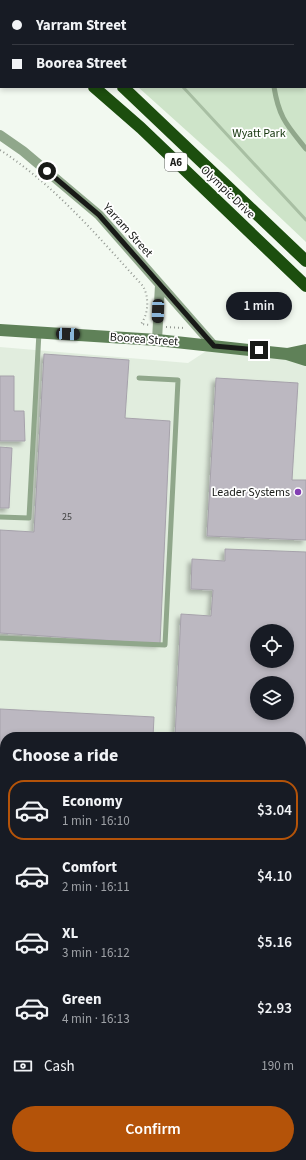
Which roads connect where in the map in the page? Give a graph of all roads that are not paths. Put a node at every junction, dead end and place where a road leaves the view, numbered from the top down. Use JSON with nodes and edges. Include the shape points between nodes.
{"nodes":[{"id":1,"x":95,"y":88,"type":"edge"},
{"id":2,"x":123,"y":88,"type":"edge"},
{"id":3,"x":274,"y":88,"type":"edge"},
{"id":4,"x":0,"y":135,"type":"edge"},
{"id":5,"x":306,"y":150,"type":"edge"},
{"id":6,"x":306,"y":261,"type":"edge"},
{"id":7,"x":160,"y":285,"type":"junction"},
{"id":8,"x":306,"y":286,"type":"edge"},
{"id":9,"x":0,"y":330,"type":"edge"},
{"id":10,"x":39,"y":332,"type":"junction"},
{"id":11,"x":157,"y":340,"type":"junction"},
{"id":12,"x":214,"y":346,"type":"junction"},
{"id":13,"x":306,"y":350,"type":"edge"},
{"id":14,"x":287,"y":354,"type":"junction"},
{"id":15,"x":306,"y":360,"type":"edge"},
{"id":16,"x":139,"y":378,"type":"dead end"},
{"id":17,"x":0,"y":517,"type":"edge"},
{"id":18,"x":0,"y":638,"type":"edge"}],
"edges":[{"from":1,"to":8,"type":"highway","name":"Olympic Drive","number":"A6","via":[[141,128]]},
{"from":2,"to":6,"type":"highway","name":"Olympic Drive","number":"A6"},
{"from":3,"to":5,"type":"lane","via":[[281,116]]},
{"from":4,"to":7,"type":"street","name":"Yarram Street","via":[[23,151],[99,215]]},
{"from":7,"to":11,"type":"street"},
{"from":7,"to":12,"type":"street","name":"Yarram Street"},
{"from":9,"to":10,"type":"street","name":"Boorea Street"},
{"from":10,"to":11,"type":"street","name":"Boorea Street"},
{"from":10,"to":17,"type":"lane","via":[[29,518]]},
{"from":11,"to":12,"type":"street","name":"Boorea Street"},
{"from":12,"to":14,"type":"street","name":"Boorea Street"},
{"from":13,"to":14,"type":"street","name":"Boorea Street"},
{"from":14,"to":15,"type":"street","name":"Boorea Street"},
{"from":16,"to":18,"type":"lane","via":[[178,380],[165,645]]}]}
